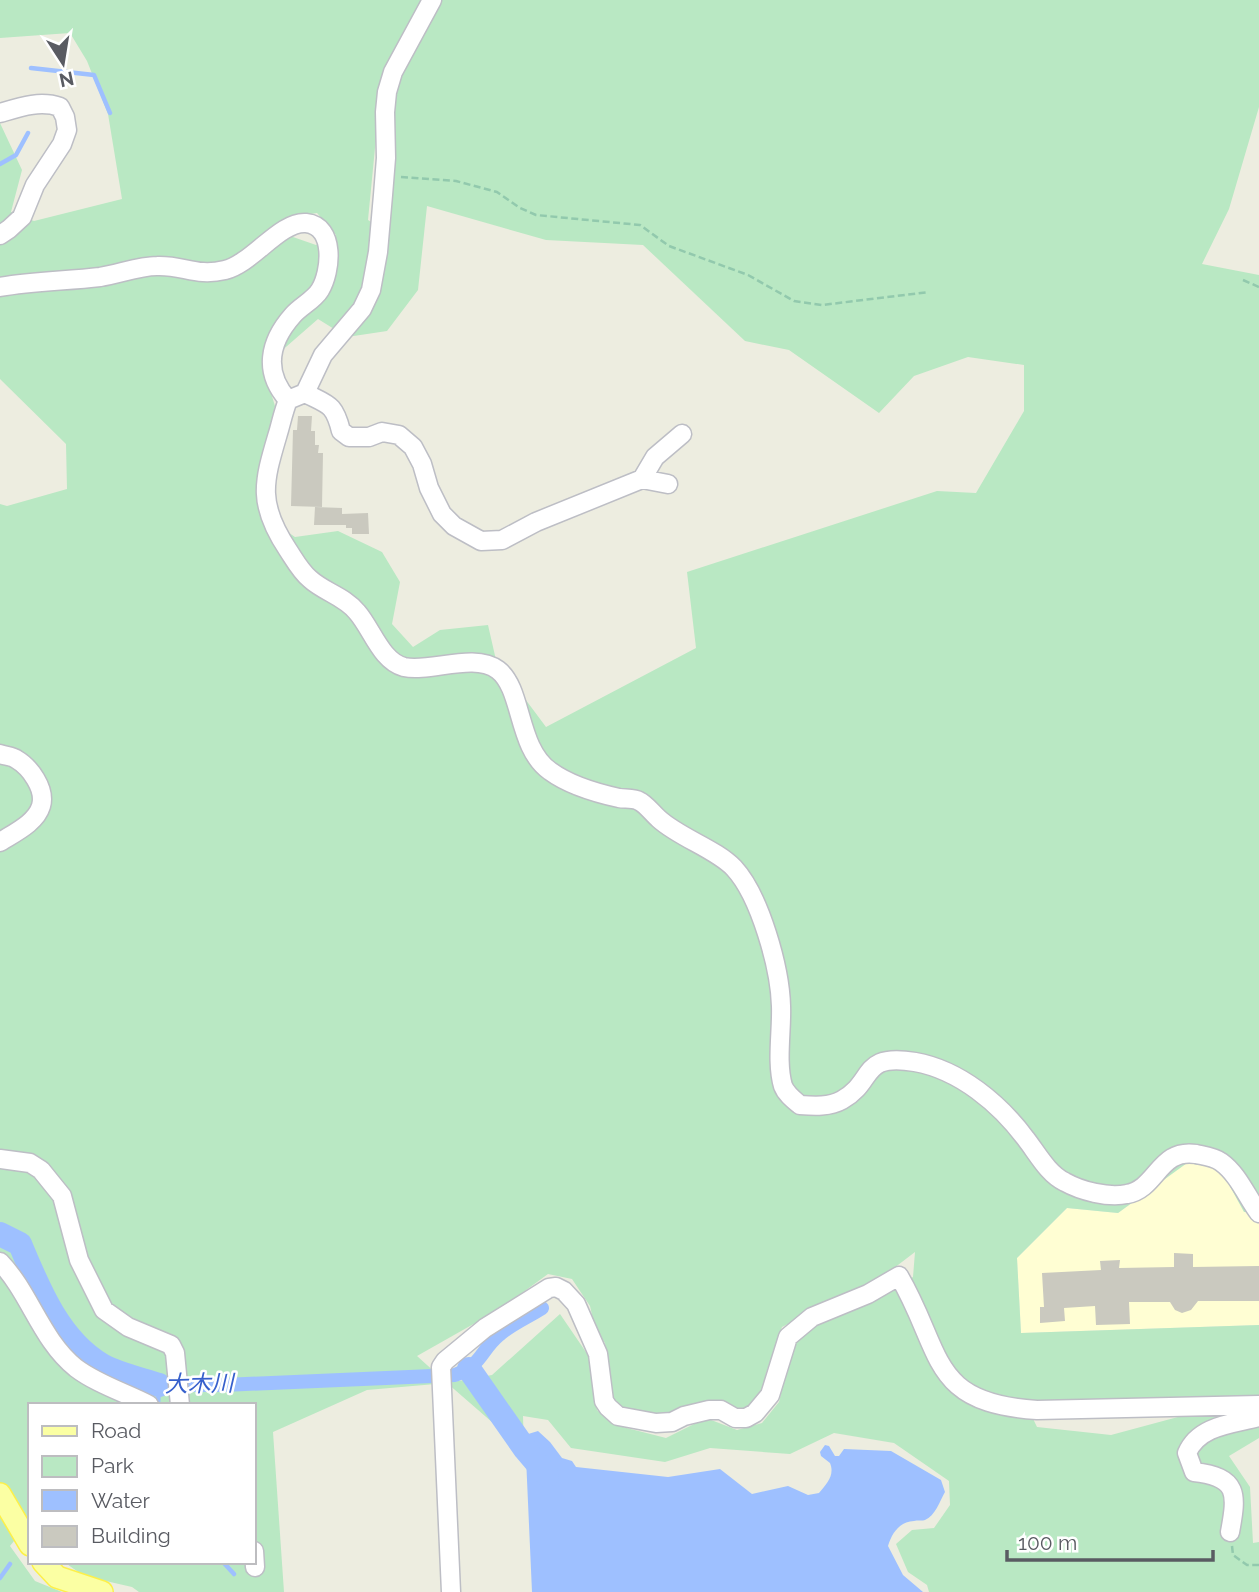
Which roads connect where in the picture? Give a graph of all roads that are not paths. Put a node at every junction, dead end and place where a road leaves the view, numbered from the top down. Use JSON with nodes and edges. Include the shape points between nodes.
{"nodes":[{"id":1,"x":432,"y":0,"type":"edge"},
{"id":2,"x":0,"y":113,"type":"edge"},
{"id":3,"x":0,"y":235,"type":"edge"},
{"id":4,"x":0,"y":287,"type":"edge"},
{"id":5,"x":297,"y":396,"type":"junction"},
{"id":6,"x":682,"y":434,"type":"dead end"},
{"id":7,"x":642,"y":479,"type":"junction"},
{"id":8,"x":668,"y":484,"type":"dead end"},
{"id":9,"x":0,"y":754,"type":"edge"},
{"id":10,"x":0,"y":842,"type":"edge"},
{"id":11,"x":0,"y":1159,"type":"edge"},
{"id":12,"x":1259,"y":1213,"type":"edge"},
{"id":13,"x":0,"y":1262,"type":"edge"},
{"id":14,"x":146,"y":1403,"type":"edge"},
{"id":15,"x":180,"y":1403,"type":"edge"},
{"id":16,"x":1259,"y":1405,"type":"edge"},
{"id":17,"x":1259,"y":1417,"type":"edge"},
{"id":18,"x":0,"y":1494,"type":"edge"},
{"id":19,"x":1230,"y":1532,"type":"road end"},
{"id":20,"x":28,"y":1542,"type":"edge"},
{"id":21,"x":45,"y":1564,"type":"edge"},
{"id":22,"x":102,"y":1592,"type":"edge"},
{"id":23,"x":451,"y":1592,"type":"edge"}],
"edges":[{"from":1,"to":5,"type":"street","via":[[387,92],[385,176],[370,290],[362,309],[323,355]]},
{"from":2,"to":3,"type":"street","via":[[50,104],[60,107],[67,130],[35,184],[22,217]]},
{"from":4,"to":5,"type":"street","via":[[122,274],[153,266],[217,272],[236,268],[283,231],[306,223],[316,226],[328,244],[328,272],[319,292],[280,331],[272,352],[278,388]]},
{"from":5,"to":7,"type":"street","via":[[331,404],[341,431],[349,437],[382,432],[398,435],[413,447],[442,514],[481,541],[502,540]]},
{"from":5,"to":12,"type":"street","via":[[270,454],[266,502],[274,529],[302,570],[356,610],[386,656],[401,666],[479,664],[497,668],[509,683],[535,754],[548,770],[590,790],[639,801],[674,832],[733,868],[754,901],[768,938],[781,1003],[783,1087],[800,1105],[840,1102],[875,1064],[918,1063],[984,1094],[1014,1123],[1051,1172],[1080,1189],[1128,1195],[1171,1157],[1185,1152],[1220,1160]]},
{"from":6,"to":7,"type":"street","via":[[654,457]]},
{"from":7,"to":8,"type":"street"},
{"from":9,"to":10,"type":"street","via":[[16,759],[28,770],[41,793],[41,805],[29,823]]},
{"from":11,"to":15,"type":"street","via":[[30,1163],[62,1196],[79,1261],[104,1310],[128,1327],[171,1345]]},
{"from":13,"to":14,"type":"street","via":[[56,1347],[76,1368]]},
{"from":16,"to":23,"type":"street","via":[[1037,1410],[985,1402],[968,1394],[941,1367],[899,1276],[812,1317],[788,1337],[770,1395],[746,1418],[709,1410],[672,1422],[636,1420],[618,1416],[604,1401],[598,1354],[576,1304],[556,1287],[485,1328],[445,1361]]},
{"from":17,"to":19,"type":"street","via":[[1203,1432],[1187,1453],[1194,1472],[1224,1479],[1233,1488]]},
{"from":18,"to":20,"type":"main road"},
{"from":21,"to":22,"type":"main road","via":[[57,1577]]}]}
